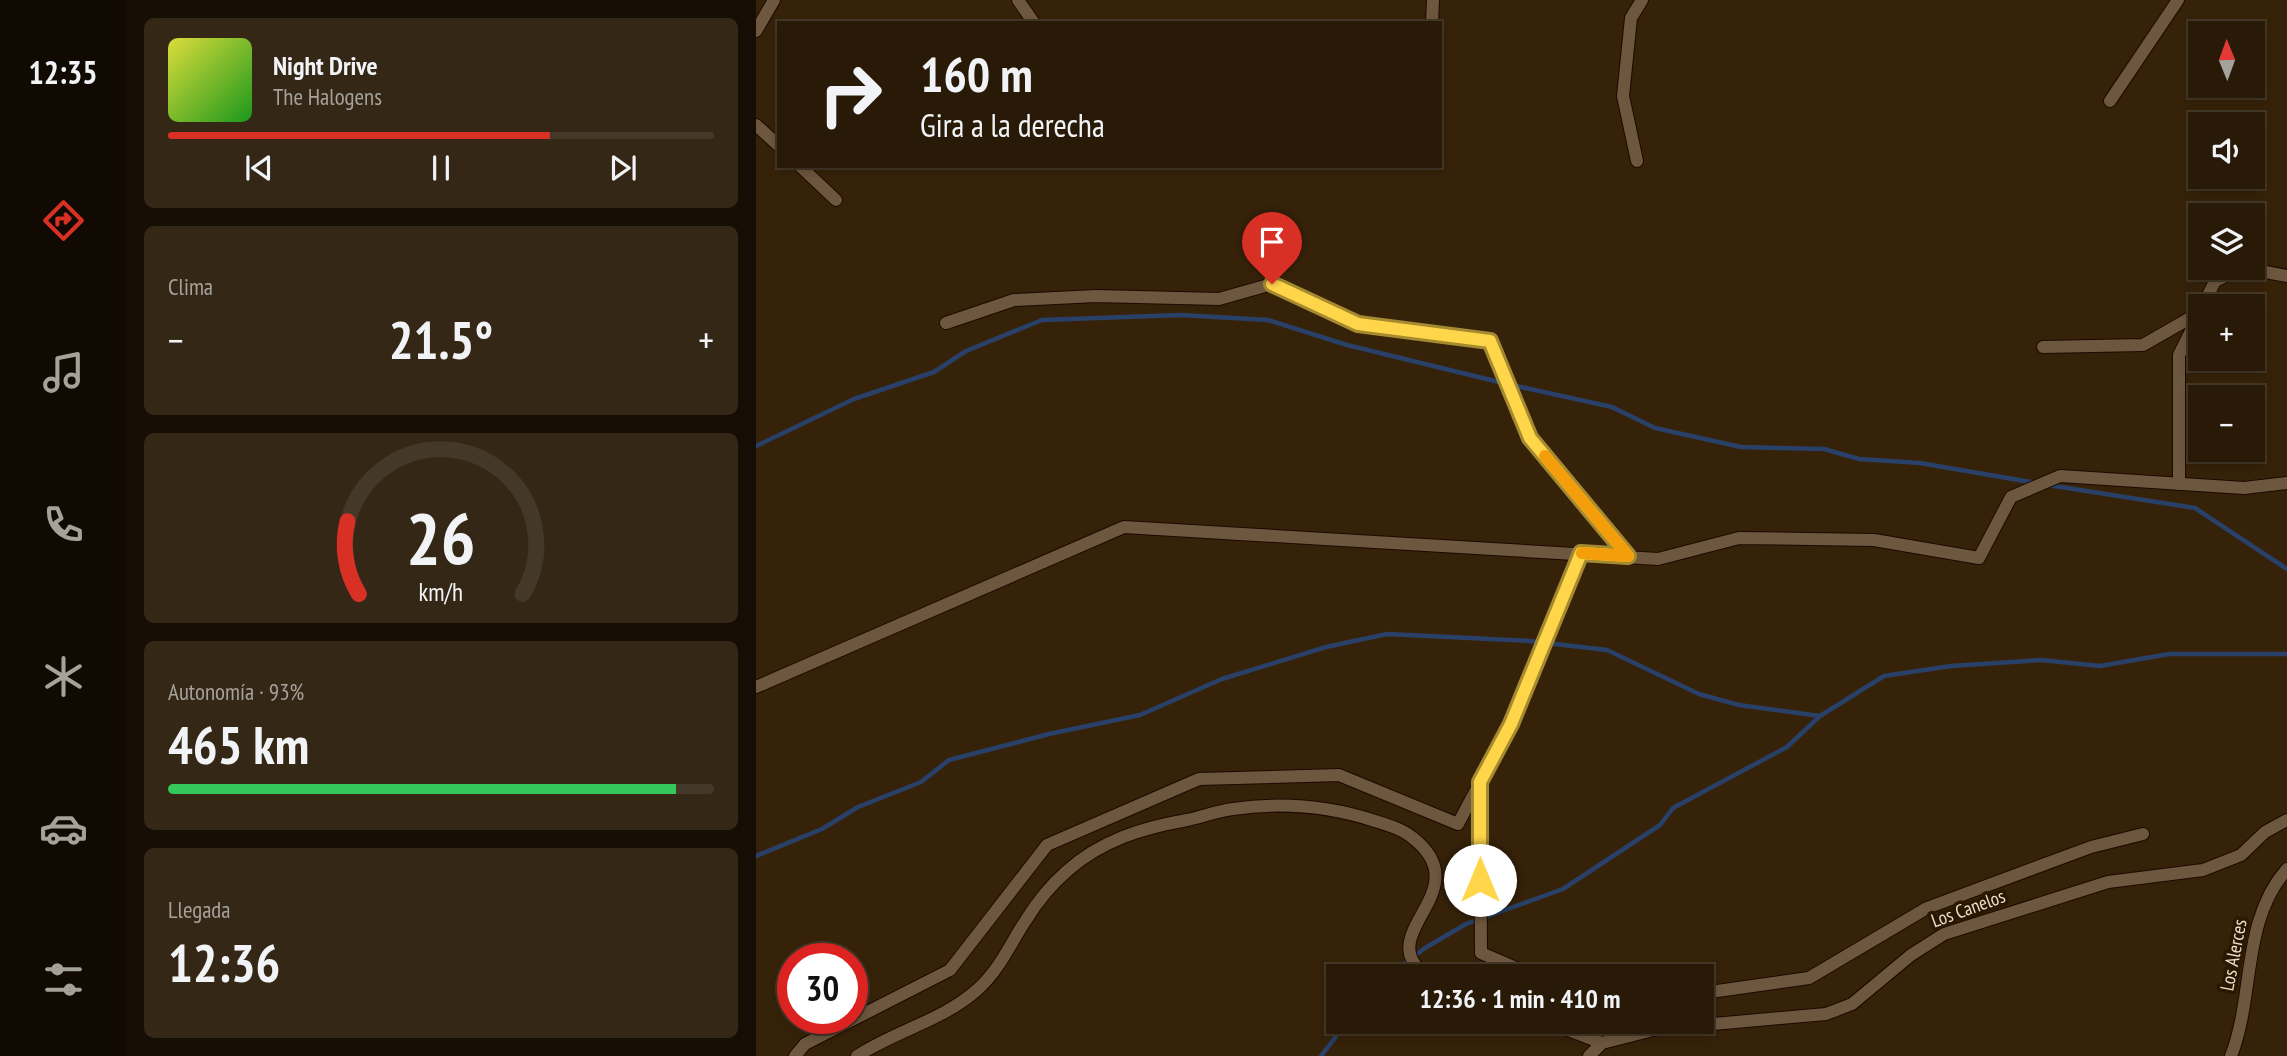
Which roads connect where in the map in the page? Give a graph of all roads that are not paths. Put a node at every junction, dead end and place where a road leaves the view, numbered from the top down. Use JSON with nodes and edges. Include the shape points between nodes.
{"nodes":[{"id":1,"x":774,"y":0,"type":"edge"},
{"id":2,"x":1018,"y":0,"type":"edge"},
{"id":3,"x":1433,"y":0,"type":"edge"},
{"id":4,"x":1642,"y":0,"type":"edge"},
{"id":5,"x":2178,"y":0,"type":"edge"},
{"id":6,"x":1033,"y":21,"type":"edge"},
{"id":7,"x":1432,"y":21,"type":"edge"},
{"id":8,"x":756,"y":31,"type":"edge"},
{"id":9,"x":2110,"y":101,"type":"dead end"},
{"id":10,"x":756,"y":125,"type":"edge"},
{"id":11,"x":777,"y":144,"type":"edge"},
{"id":12,"x":1637,"y":161,"type":"dead end"},
{"id":13,"x":802,"y":168,"type":"edge"},
{"id":14,"x":836,"y":200,"type":"dead end"},
{"id":15,"x":2265,"y":272,"type":"edge"},
{"id":16,"x":2287,"y":276,"type":"edge"},
{"id":17,"x":2188,"y":319,"type":"edge"},
{"id":18,"x":946,"y":323,"type":"dead end"},
{"id":19,"x":2188,"y":337,"type":"edge"},
{"id":20,"x":2043,"y":347,"type":"dead end"},
{"id":21,"x":2287,"y":483,"type":"edge"},
{"id":22,"x":2179,"y":484,"type":"junction"},
{"id":23,"x":1581,"y":553,"type":"junction"},
{"id":24,"x":1628,"y":556,"type":"junction"},
{"id":25,"x":756,"y":687,"type":"edge"},
{"id":26,"x":1480,"y":782,"type":"junction"},
{"id":27,"x":2287,"y":820,"type":"edge"},
{"id":28,"x":2143,"y":834,"type":"dead end"},
{"id":29,"x":2287,"y":869,"type":"edge"},
{"id":30,"x":1416,"y":964,"type":"edge"},
{"id":31,"x":1507,"y":964,"type":"edge"},
{"id":32,"x":1714,"y":991,"type":"edge"},
{"id":33,"x":1578,"y":1034,"type":"edge"},
{"id":34,"x":1602,"y":1043,"type":"junction"},
{"id":35,"x":795,"y":1056,"type":"edge"},
{"id":36,"x":858,"y":1056,"type":"edge"},
{"id":37,"x":1589,"y":1056,"type":"edge"},
{"id":38,"x":2231,"y":1056,"type":"edge"}],
"edges":[{"from":1,"to":8,"type":"street"},
{"from":2,"to":6,"type":"street"},
{"from":3,"to":7,"type":"street"},
{"from":4,"to":12,"type":"street","via":[[1631,19],[1623,96]]},
{"from":5,"to":9,"type":"street"},
{"from":10,"to":11,"type":"street"},
{"from":13,"to":14,"type":"street"},
{"from":15,"to":16,"type":"street"},
{"from":17,"to":20,"type":"street","via":[[2143,345]]},
{"from":18,"to":24,"type":"street","via":[[1014,300],[1096,296],[1219,299],[1272,284],[1358,324],[1490,341],[1530,438]]},
{"from":19,"to":22,"type":"street","via":[[2179,355]]},
{"from":21,"to":22,"type":"street","via":[[2244,488]]},
{"from":22,"to":24,"type":"street","via":[[2060,476],[2011,497],[1979,558],[1874,540],[1753,538],[1658,559]]},
{"from":23,"to":24,"type":"street"},
{"from":23,"to":25,"type":"street","via":[[1124,527]]},
{"from":23,"to":26,"type":"street","via":[[1511,724]]},
{"from":26,"to":31,"type":"street","via":[[1481,953]]},
{"from":26,"to":35,"type":"street","via":[[1458,824],[1339,775],[1199,779],[1047,845],[950,970],[805,1044]]},
{"from":27,"to":34,"type":"street","name":"Los Canelos","via":[[2265,832],[2241,855],[2203,870],[2108,882],[1944,934],[1852,1004],[1826,1014],[1657,1029]]},
{"from":28,"to":32,"type":"street","via":[[2091,847],[1927,908],[1809,978]]},
{"from":29,"to":38,"type":"street","name":"Los Alerces","via":[[2271,887],[2256,928]]},
{"from":30,"to":36,"type":"street","via":[[1410,941],[1435,890],[1437,873],[1416,840],[1376,821],[1320,808],[1275,805],[1231,809],[1147,827],[1090,853],[1040,900],[999,967],[977,990]]},
{"from":33,"to":34,"type":"street"},
{"from":34,"to":37,"type":"street"}]}
